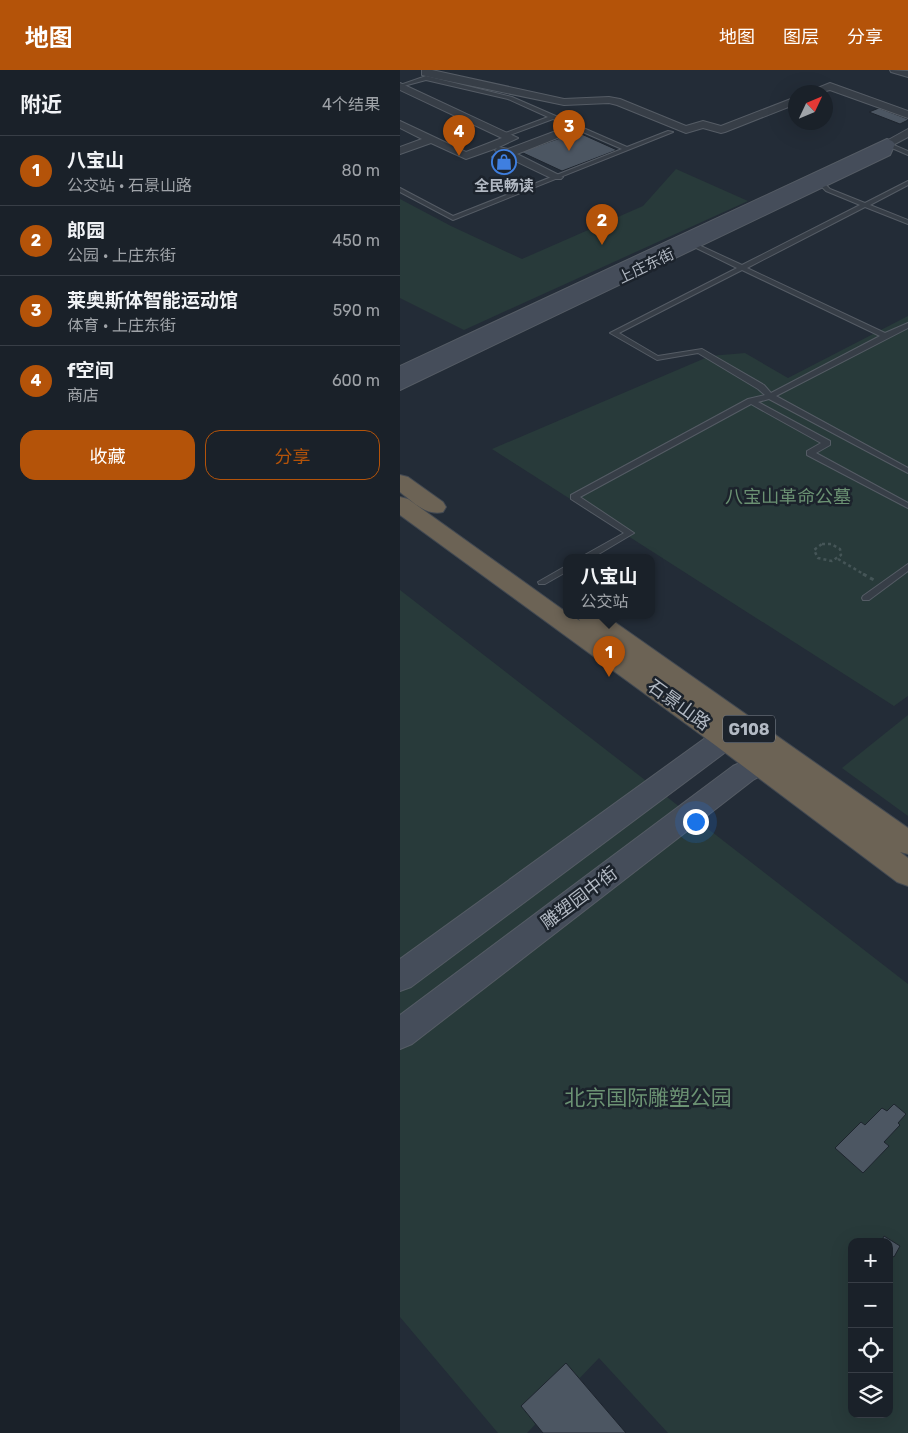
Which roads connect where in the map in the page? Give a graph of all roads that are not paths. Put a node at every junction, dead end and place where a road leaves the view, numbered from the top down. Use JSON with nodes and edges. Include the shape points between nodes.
{"nodes":[{"id":1,"x":427,"y":70,"type":"edge"},
{"id":2,"x":895,"y":70,"type":"edge"},
{"id":3,"x":908,"y":74,"type":"edge"},
{"id":4,"x":400,"y":86,"type":"edge"},
{"id":5,"x":833,"y":87,"type":"edge"},
{"id":6,"x":788,"y":103,"type":"edge"},
{"id":7,"x":908,"y":115,"type":"edge"},
{"id":8,"x":553,"y":117,"type":"junction"},
{"id":9,"x":400,"y":124,"type":"edge"},
{"id":10,"x":576,"y":127,"type":"junction"},
{"id":11,"x":670,"y":132,"type":"dead end"},
{"id":12,"x":908,"y":132,"type":"edge"},
{"id":13,"x":505,"y":135,"type":"junction"},
{"id":14,"x":400,"y":136,"type":"edge"},
{"id":15,"x":432,"y":139,"type":"junction"},
{"id":16,"x":418,"y":144,"type":"junction"},
{"id":17,"x":887,"y":144,"type":"junction"},
{"id":18,"x":492,"y":146,"type":"junction"},
{"id":19,"x":626,"y":149,"type":"junction"},
{"id":20,"x":400,"y":151,"type":"edge"},
{"id":21,"x":507,"y":153,"type":"junction"},
{"id":22,"x":908,"y":153,"type":"edge"},
{"id":23,"x":557,"y":177,"type":"junction"},
{"id":24,"x":820,"y":182,"type":"junction"},
{"id":25,"x":908,"y":183,"type":"edge"},
{"id":26,"x":400,"y":190,"type":"edge"},
{"id":27,"x":866,"y":205,"type":"junction"},
{"id":28,"x":908,"y":222,"type":"edge"},
{"id":29,"x":689,"y":242,"type":"junction"},
{"id":30,"x":741,"y":268,"type":"junction"},
{"id":31,"x":908,"y":325,"type":"edge"},
{"id":32,"x":885,"y":336,"type":"junction"},
{"id":33,"x":400,"y":374,"type":"edge"},
{"id":34,"x":400,"y":384,"type":"edge"},
{"id":35,"x":770,"y":396,"type":"junction"},
{"id":36,"x":751,"y":401,"type":"junction"},
{"id":37,"x":908,"y":471,"type":"edge"},
{"id":38,"x":400,"y":482,"type":"edge"},
{"id":39,"x":400,"y":504,"type":"edge"},
{"id":40,"x":908,"y":506,"type":"edge"},
{"id":41,"x":593,"y":554,"type":"edge"},
{"id":42,"x":908,"y":567,"type":"edge"},
{"id":43,"x":563,"y":571,"type":"edge"},
{"id":44,"x":542,"y":582,"type":"junction"},
{"id":45,"x":563,"y":598,"type":"edge"},
{"id":46,"x":866,"y":598,"type":"dead end"},
{"id":47,"x":593,"y":619,"type":"edge"},
{"id":48,"x":725,"y":738,"type":"junction"},
{"id":49,"x":759,"y":764,"type":"junction"},
{"id":50,"x":908,"y":843,"type":"edge"},
{"id":51,"x":908,"y":874,"type":"edge"},
{"id":52,"x":400,"y":977,"type":"edge"},
{"id":53,"x":400,"y":1034,"type":"edge"}],
"edges":[{"from":1,"to":6,"type":"street","via":[[426,73],[434,75],[564,102],[620,102],[686,130],[702,124],[721,130]]},
{"from":2,"to":3,"type":"street"},
{"from":4,"to":8,"type":"lane","via":[[426,78],[510,98]]},
{"from":4,"to":13,"type":"street"},
{"from":5,"to":7,"type":"street"},
{"from":8,"to":10,"type":"lane"},
{"from":8,"to":13,"type":"lane"},
{"from":9,"to":15,"type":"street"},
{"from":10,"to":19,"type":"lane"},
{"from":10,"to":21,"type":"street"},
{"from":11,"to":19,"type":"lane"},
{"from":12,"to":17,"type":"street","name":"上庄东街"},
{"from":13,"to":18,"type":"street","via":[[512,138]]},
{"from":14,"to":16,"type":"street"},
{"from":15,"to":16,"type":"street"},
{"from":15,"to":18,"type":"street","via":[[466,156]]},
{"from":16,"to":20,"type":"street"},
{"from":16,"to":21,"type":"street","via":[[467,168]]},
{"from":17,"to":22,"type":"lane"},
{"from":17,"to":24,"type":"main road","name":"上庄东街","via":[[884,152]]},
{"from":17,"to":29,"type":"main road","name":"上庄东街"},
{"from":18,"to":21,"type":"street"},
{"from":19,"to":23,"type":"lane"},
{"from":21,"to":23,"type":"street"},
{"from":23,"to":26,"type":"lane","via":[[453,218]]},
{"from":24,"to":27,"type":"lane","via":[[828,190]]},
{"from":24,"to":29,"type":"main road","name":"上庄东街"},
{"from":25,"to":27,"type":"lane"},
{"from":27,"to":28,"type":"lane"},
{"from":27,"to":30,"type":"lane"},
{"from":29,"to":30,"type":"lane"},
{"from":29,"to":33,"type":"main road","name":"上庄东街"},
{"from":29,"to":34,"type":"main road","name":"上庄东街"},
{"from":30,"to":32,"type":"lane"},
{"from":30,"to":35,"type":"lane","via":[[614,333],[658,358],[699,351],[761,387]]},
{"from":31,"to":32,"type":"lane"},
{"from":32,"to":35,"type":"lane"},
{"from":35,"to":36,"type":"lane"},
{"from":35,"to":37,"type":"lane"},
{"from":36,"to":40,"type":"lane","via":[[827,443],[810,453]]},
{"from":36,"to":41,"type":"lane","via":[[574,497],[630,533]]},
{"from":38,"to":44,"type":"highway"},
{"from":39,"to":48,"type":"highway","name":"石景山路","number":"G108"},
{"from":42,"to":46,"type":"lane"},
{"from":43,"to":44,"type":"lane"},
{"from":44,"to":45,"type":"highway"},
{"from":47,"to":50,"type":"highway","name":"石景山路","number":"G108"},
{"from":48,"to":49,"type":"highway","name":"石景山路","number":"G108"},
{"from":48,"to":52,"type":"main road"},
{"from":49,"to":51,"type":"highway","name":"石景山路","number":"G108"},
{"from":49,"to":53,"type":"main road","name":"雕塑园中街"}]}
